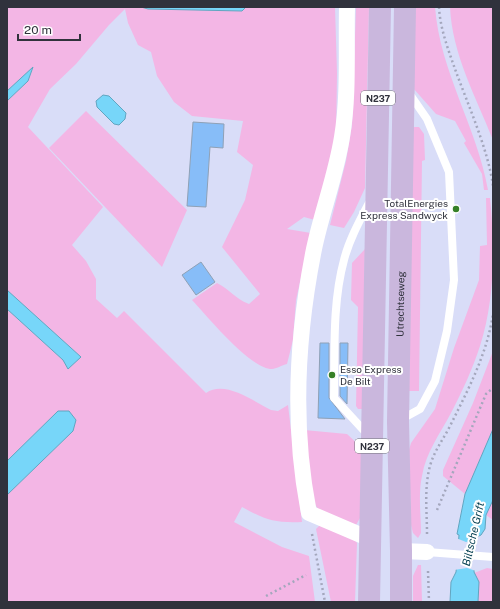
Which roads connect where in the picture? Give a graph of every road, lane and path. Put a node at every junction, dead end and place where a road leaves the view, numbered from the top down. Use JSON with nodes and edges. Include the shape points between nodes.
{"nodes":[{"id":1,"x":347,"y":7,"type":"edge"},
{"id":2,"x":380,"y":7,"type":"edge"},
{"id":3,"x":405,"y":7,"type":"edge"},
{"id":4,"x":439,"y":7,"type":"edge"},
{"id":5,"x":404,"y":84,"type":"junction"},
{"id":6,"x":493,"y":186,"type":"edge"},
{"id":7,"x":377,"y":188,"type":"junction"},
{"id":8,"x":493,"y":314,"type":"edge"},
{"id":9,"x":493,"y":388,"type":"edge"},
{"id":10,"x":398,"y":422,"type":"junction"},
{"id":11,"x":372,"y":440,"type":"junction"},
{"id":12,"x":437,"y":510,"type":"dead end"},
{"id":13,"x":308,"y":513,"type":"junction"},
{"id":14,"x":370,"y":539,"type":"junction"},
{"id":15,"x":401,"y":551,"type":"junction"},
{"id":16,"x":427,"y":552,"type":"junction"},
{"id":17,"x":493,"y":557,"type":"edge"},
{"id":18,"x":306,"y":575,"type":"dead end"},
{"id":19,"x":266,"y":596,"type":"dead end"},
{"id":20,"x":326,"y":602,"type":"edge"},
{"id":21,"x":369,"y":602,"type":"edge"},
{"id":22,"x":401,"y":602,"type":"edge"},
{"id":23,"x":429,"y":602,"type":"edge"}],
"edges":[{"from":1,"to":13,"type":"street","via":[[342,137],[304,303],[299,391],[300,445]]},
{"from":2,"to":7,"type":"main road","number":"N237"},
{"from":3,"to":5,"type":"main road","name":"Utrechtseweg","number":"N237"},
{"from":4,"to":6,"type":"path","via":[[449,54],[480,137]]},
{"from":5,"to":10,"type":"main road","name":"Utrechtseweg","number":"N237"},
{"from":5,"to":10,"type":"lane","via":[[426,119],[449,172],[454,280],[447,331],[435,381],[420,409]]},
{"from":7,"to":11,"type":"main road","number":"N237"},
{"from":7,"to":11,"type":"lane","via":[[354,232],[344,260],[337,293],[334,398]]},
{"from":8,"to":16,"type":"path","via":[[475,376],[435,451],[430,466],[426,484]]},
{"from":9,"to":12,"type":"path","via":[[486,394]]},
{"from":10,"to":15,"type":"main road","name":"Utrechtseweg","number":"N237"},
{"from":11,"to":14,"type":"main road","number":"N237"},
{"from":13,"to":14,"type":"street"},
{"from":13,"to":20,"type":"path"},
{"from":14,"to":21,"type":"main road","number":"N237"},
{"from":15,"to":16,"type":"street"},
{"from":15,"to":22,"type":"main road","name":"Utrechtseweg","number":"N237"},
{"from":16,"to":17,"type":"lane"},
{"from":16,"to":23,"type":"path"},
{"from":18,"to":19,"type":"path"}]}
